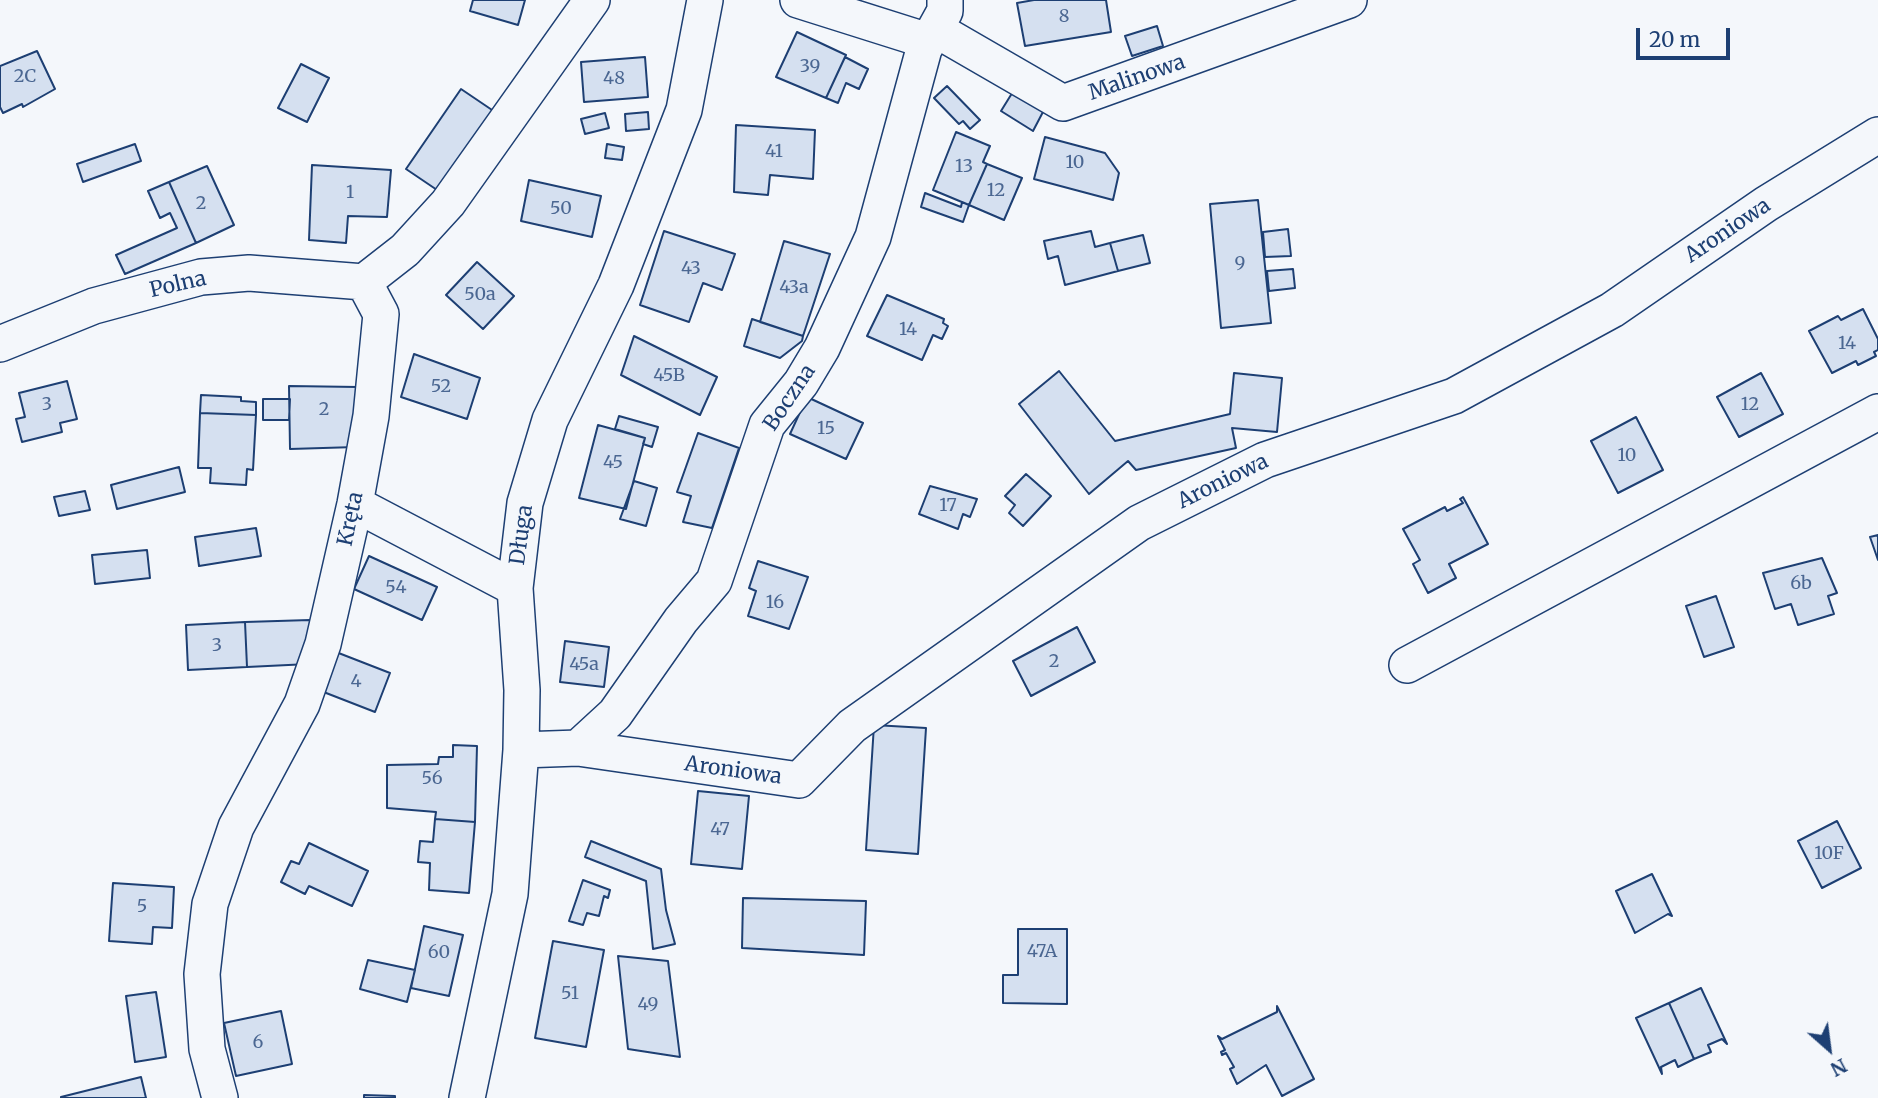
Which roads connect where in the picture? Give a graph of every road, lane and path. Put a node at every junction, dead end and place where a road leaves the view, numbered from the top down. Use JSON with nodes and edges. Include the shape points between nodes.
{"nodes":[{"id":1,"x":592,"y":0,"type":"edge"},
{"id":2,"x":705,"y":0,"type":"edge"},
{"id":3,"x":798,"y":0,"type":"edge"},
{"id":4,"x":1349,"y":0,"type":"edge"},
{"id":5,"x":936,"y":24,"type":"edge"},
{"id":6,"x":1878,"y":135,"type":"edge"},
{"id":7,"x":364,"y":282,"type":"junction"},
{"id":8,"x":0,"y":344,"type":"edge"},
{"id":9,"x":1878,"y":412,"type":"edge"},
{"id":10,"x":355,"y":504,"type":"junction"},
{"id":11,"x":515,"y":587,"type":"junction"},
{"id":12,"x":1407,"y":664,"type":"dead end"},
{"id":13,"x":578,"y":748,"type":"junction"},
{"id":14,"x":521,"y":750,"type":"junction"},
{"id":15,"x":220,"y":1098,"type":"edge"},
{"id":16,"x":467,"y":1098,"type":"edge"}],
"edges":[{"from":1,"to":7,"type":"street","via":[[448,203],[405,250]]},
{"from":2,"to":11,"type":"street","name":"Długa","via":[[684,110],[616,285],[550,420],[524,503]]},
{"from":3,"to":5,"type":"street","name":"Malinowa","via":[[853,18]]},
{"from":4,"to":5,"type":"street","name":"Malinowa","via":[[1063,103]]},
{"from":5,"to":13,"type":"street","name":"Boczna","via":[[873,237],[822,348],[767,425],[714,581],[615,714]]},
{"from":6,"to":13,"type":"street","name":"Aroniowa","via":[[1766,204],[1612,310],[1454,396],[1265,460],[1139,523],[852,726],[799,780]]},
{"from":7,"to":8,"type":"street","name":"Polna","via":[[249,273],[201,277],[94,306]]},
{"from":7,"to":10,"type":"street","name":"Kręta","via":[[381,314],[371,416]]},
{"from":9,"to":12,"type":"street"},
{"from":10,"to":11,"type":"street"},
{"from":10,"to":15,"type":"street","name":"Kręta","via":[[323,644],[302,704],[236,827],[210,904],[202,974],[206,1049]]},
{"from":11,"to":14,"type":"street","name":"Długa"},
{"from":13,"to":14,"type":"street"},
{"from":14,"to":16,"type":"street","name":"Długa","via":[[510,894]]}]}
